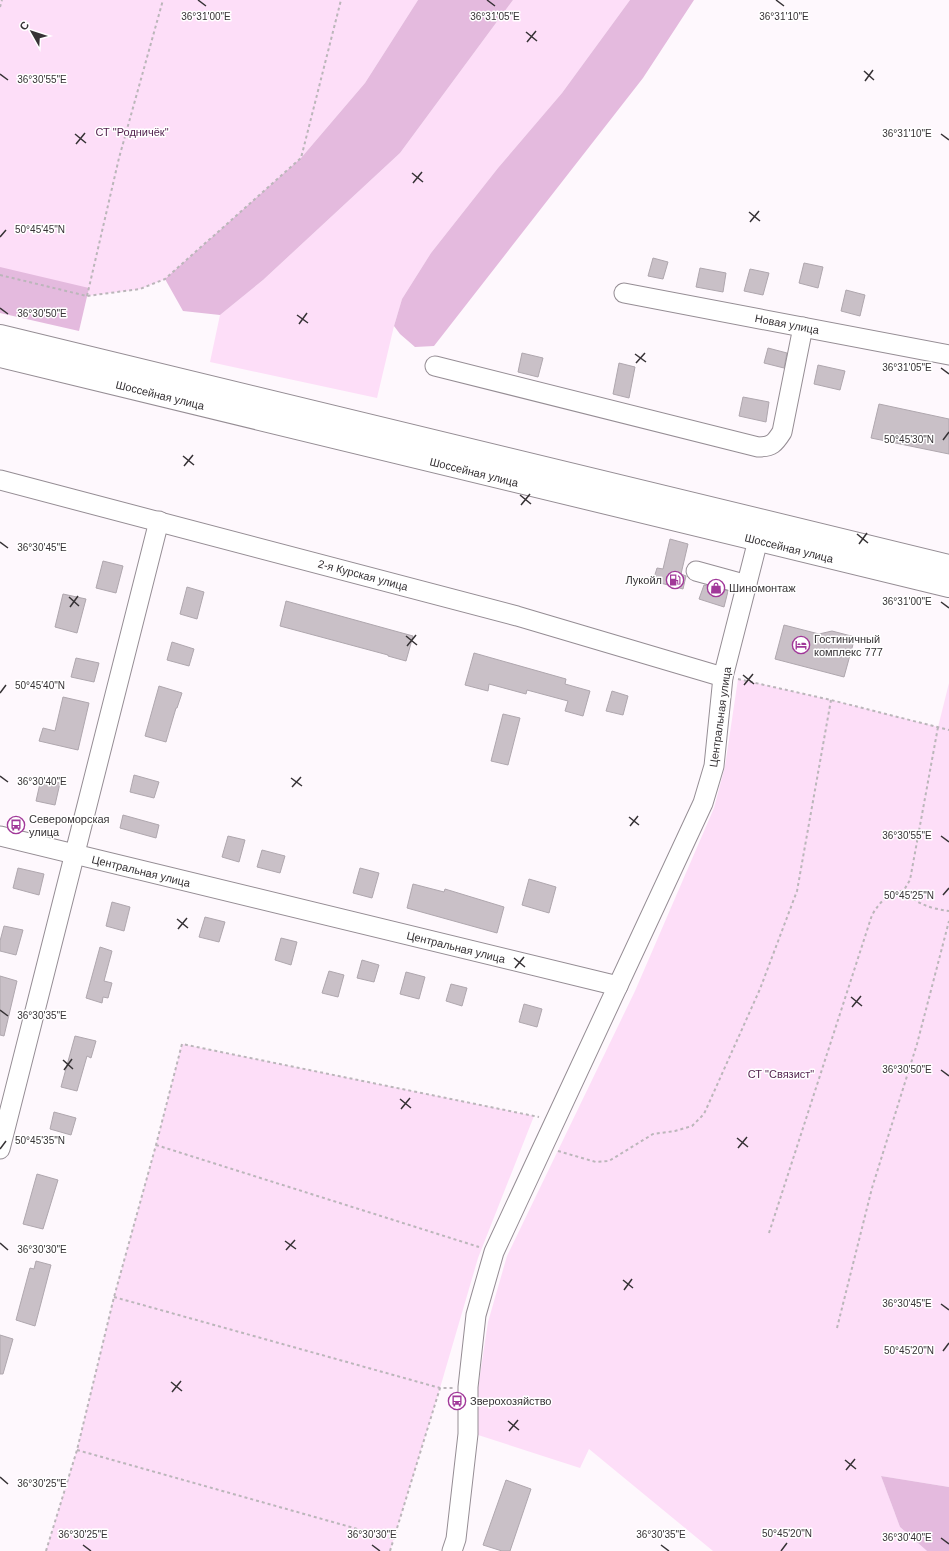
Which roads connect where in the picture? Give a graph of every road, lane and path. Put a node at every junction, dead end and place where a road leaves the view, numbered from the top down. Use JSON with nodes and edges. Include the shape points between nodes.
{"nodes":[{"id":1,"x":2,"y":0,"type":"edge"},
{"id":2,"x":163,"y":0,"type":"edge"},
{"id":3,"x":341,"y":0,"type":"edge"},
{"id":4,"x":0,"y":7,"type":"edge"},
{"id":5,"x":0,"y":275,"type":"edge"},
{"id":6,"x":624,"y":293,"type":"dead end"},
{"id":7,"x":87,"y":296,"type":"junction"},
{"id":8,"x":803,"y":327,"type":"junction"},
{"id":9,"x":0,"y":336,"type":"edge"},
{"id":10,"x":949,"y":355,"type":"edge"},
{"id":11,"x":0,"y":356,"type":"edge"},
{"id":12,"x":435,"y":366,"type":"dead end"},
{"id":13,"x":0,"y":480,"type":"edge"},
{"id":14,"x":159,"y":521,"type":"junction"},
{"id":15,"x":758,"y":540,"type":"junction"},
{"id":16,"x":949,"y":566,"type":"edge"},
{"id":17,"x":696,"y":571,"type":"dead end"},
{"id":18,"x":747,"y":585,"type":"junction"},
{"id":19,"x":949,"y":586,"type":"edge"},
{"id":20,"x":723,"y":678,"type":"junction"},
{"id":21,"x":831,"y":700,"type":"junction"},
{"id":22,"x":938,"y":727,"type":"junction"},
{"id":23,"x":949,"y":730,"type":"edge"},
{"id":24,"x":0,"y":836,"type":"edge"},
{"id":25,"x":74,"y":854,"type":"junction"},
{"id":26,"x":904,"y":890,"type":"junction"},
{"id":27,"x":949,"y":911,"type":"edge"},
{"id":28,"x":949,"y":921,"type":"edge"},
{"id":29,"x":618,"y":986,"type":"junction"},
{"id":30,"x":555,"y":1123,"type":"junction"},
{"id":31,"x":156,"y":1145,"type":"junction"},
{"id":32,"x":544,"y":1146,"type":"junction"},
{"id":33,"x":0,"y":1149,"type":"edge"},
{"id":34,"x":769,"y":1233,"type":"dead end"},
{"id":35,"x":494,"y":1252,"type":"junction"},
{"id":36,"x":114,"y":1297,"type":"junction"},
{"id":37,"x":837,"y":1328,"type":"dead end"},
{"id":38,"x":468,"y":1387,"type":"junction"},
{"id":39,"x":440,"y":1388,"type":"junction"},
{"id":40,"x":77,"y":1450,"type":"junction"},
{"id":41,"x":393,"y":1540,"type":"junction"},
{"id":42,"x":46,"y":1551,"type":"edge"},
{"id":43,"x":390,"y":1551,"type":"edge"},
{"id":44,"x":452,"y":1551,"type":"edge"}],
"edges":[{"from":1,"to":4,"type":"path"},
{"from":2,"to":7,"type":"path","via":[[119,158]]},
{"from":3,"to":7,"type":"path","via":[[301,158],[165,279],[140,289]]},
{"from":5,"to":7,"type":"path"},
{"from":6,"to":8,"type":"street","name":"Новая улица"},
{"from":8,"to":10,"type":"street","name":"Новая улица"},
{"from":8,"to":12,"type":"street","via":[[782,432],[768,447],[758,447]]},
{"from":9,"to":16,"type":"highway","name":"Шоссейная улица"},
{"from":11,"to":15,"type":"highway","name":"Шоссейная улица"},
{"from":13,"to":14,"type":"street","name":"2-я Курская улица"},
{"from":14,"to":20,"type":"street","name":"2-я Курская улица","via":[[517,616]]},
{"from":14,"to":25,"type":"street"},
{"from":15,"to":18,"type":"street","name":"Центральная улица"},
{"from":15,"to":19,"type":"highway","name":"Шоссейная улица"},
{"from":17,"to":18,"type":"street"},
{"from":18,"to":20,"type":"street","name":"Центральная улица"},
{"from":20,"to":21,"type":"path","via":[[738,679]]},
{"from":20,"to":29,"type":"street","name":"Центральная улица","via":[[714,766],[703,803]]},
{"from":21,"to":22,"type":"path"},
{"from":21,"to":32,"type":"path","via":[[797,891],[760,989],[704,1114],[692,1126],[653,1134],[609,1161],[596,1162]]},
{"from":22,"to":23,"type":"path"},
{"from":22,"to":26,"type":"path","via":[[910,880]]},
{"from":24,"to":25,"type":"street","name":"Центральная улица"},
{"from":25,"to":29,"type":"street","name":"Центральная улица"},
{"from":25,"to":33,"type":"street"},
{"from":26,"to":27,"type":"path","via":[[914,900],[928,907]]},
{"from":26,"to":34,"type":"path","via":[[891,894],[879,903],[872,915]]},
{"from":28,"to":37,"type":"path","via":[[917,1044],[872,1188]]},
{"from":29,"to":30,"type":"street"},
{"from":30,"to":31,"type":"path","via":[[534,1116],[182,1044]]},
{"from":30,"to":32,"type":"street"},
{"from":31,"to":35,"type":"path"},
{"from":31,"to":36,"type":"path"},
{"from":32,"to":35,"type":"street"},
{"from":35,"to":38,"type":"street","via":[[476,1315]]},
{"from":36,"to":39,"type":"path"},
{"from":36,"to":40,"type":"path"},
{"from":38,"to":39,"type":"path"},
{"from":38,"to":44,"type":"street","via":[[468,1434],[456,1539]]},
{"from":39,"to":41,"type":"path"},
{"from":40,"to":41,"type":"path"},
{"from":40,"to":42,"type":"path"},
{"from":41,"to":43,"type":"path"}]}
